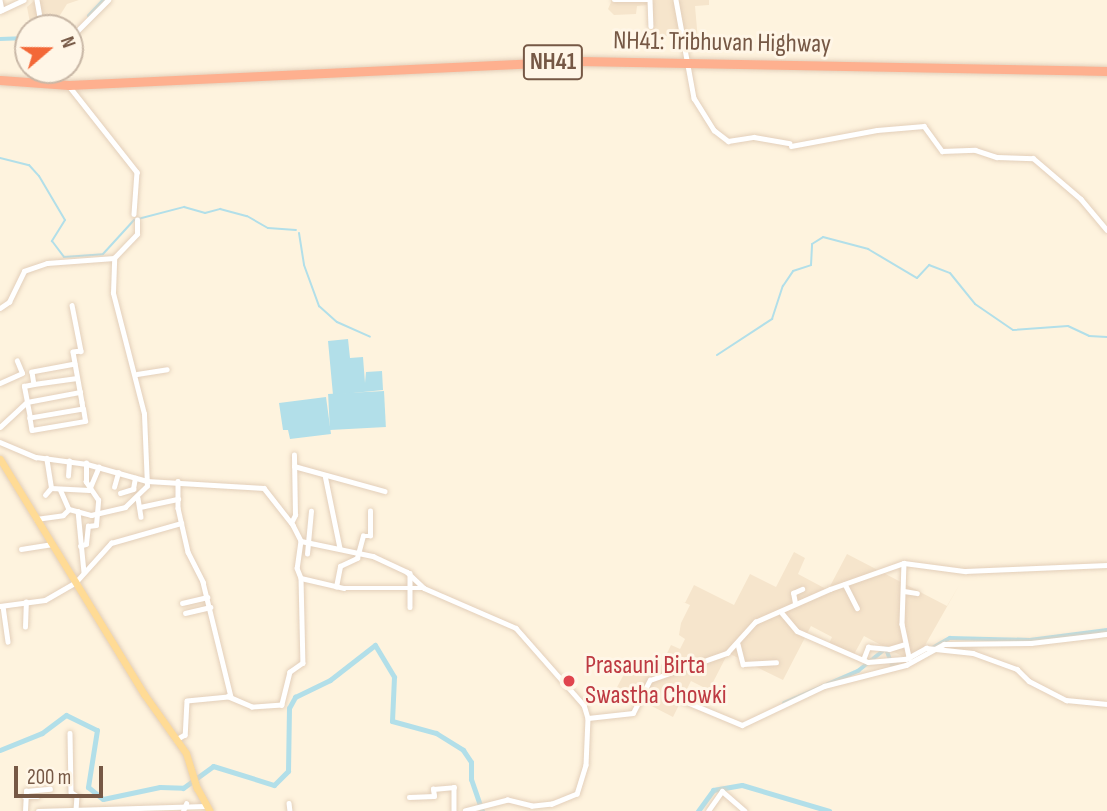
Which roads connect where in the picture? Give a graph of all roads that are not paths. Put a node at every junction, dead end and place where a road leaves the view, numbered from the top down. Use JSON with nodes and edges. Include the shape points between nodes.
{"nodes":[{"id":1,"x":0,"y":0,"type":"edge"},
{"id":2,"x":23,"y":0,"type":"edge"},
{"id":3,"x":108,"y":0,"type":"edge"},
{"id":4,"x":614,"y":0,"type":"edge"},
{"id":5,"x":650,"y":0,"type":"edge"},
{"id":6,"x":676,"y":0,"type":"edge"},
{"id":7,"x":1,"y":11,"type":"edge"},
{"id":8,"x":84,"y":24,"type":"edge"},
{"id":9,"x":651,"y":26,"type":"dead end"},
{"id":10,"x":690,"y":63,"type":"junction"},
{"id":11,"x":1107,"y":71,"type":"edge"},
{"id":12,"x":0,"y":80,"type":"edge"},
{"id":13,"x":65,"y":85,"type":"junction"},
{"id":14,"x":134,"y":214,"type":"dead end"},
{"id":15,"x":137,"y":220,"type":"dead end"},
{"id":16,"x":1107,"y":230,"type":"edge"},
{"id":17,"x":114,"y":258,"type":"junction"},
{"id":18,"x":72,"y":305,"type":"dead end"},
{"id":19,"x":0,"y":307,"type":"edge"},
{"id":20,"x":17,"y":362,"type":"dead end"},
{"id":21,"x":75,"y":365,"type":"junction"},
{"id":22,"x":167,"y":369,"type":"dead end"},
{"id":23,"x":137,"y":374,"type":"junction"},
{"id":24,"x":78,"y":377,"type":"junction"},
{"id":25,"x":0,"y":383,"type":"edge"},
{"id":26,"x":34,"y":384,"type":"junction"},
{"id":27,"x":80,"y":393,"type":"junction"},
{"id":28,"x":27,"y":402,"type":"junction"},
{"id":29,"x":83,"y":409,"type":"junction"},
{"id":30,"x":30,"y":418,"type":"junction"},
{"id":31,"x":0,"y":426,"type":"edge"},
{"id":32,"x":0,"y":442,"type":"edge"},
{"id":33,"x":293,"y":456,"type":"dead end"},
{"id":34,"x":46,"y":458,"type":"junction"},
{"id":35,"x":0,"y":459,"type":"edge"},
{"id":36,"x":69,"y":461,"type":"junction"},
{"id":37,"x":86,"y":464,"type":"junction"},
{"id":38,"x":294,"y":466,"type":"junction"},
{"id":39,"x":99,"y":467,"type":"junction"},
{"id":40,"x":118,"y":473,"type":"junction"},
{"id":41,"x":325,"y":475,"type":"junction"},
{"id":42,"x":68,"y":476,"type":"dead end"},
{"id":43,"x":135,"y":478,"type":"junction"},
{"id":44,"x":147,"y":481,"type":"junction"},
{"id":45,"x":178,"y":481,"type":"junction"},
{"id":46,"x":92,"y":487,"type":"junction"},
{"id":47,"x":114,"y":487,"type":"dead end"},
{"id":48,"x":51,"y":488,"type":"junction"},
{"id":49,"x":60,"y":489,"type":"junction"},
{"id":50,"x":385,"y":491,"type":"dead end"},
{"id":51,"x":120,"y":494,"type":"dead end"},
{"id":52,"x":44,"y":495,"type":"dead end"},
{"id":53,"x":138,"y":498,"type":"junction"},
{"id":54,"x":177,"y":499,"type":"junction"},
{"id":55,"x":125,"y":507,"type":"junction"},
{"id":56,"x":141,"y":508,"type":"junction"},
{"id":57,"x":69,"y":509,"type":"junction"},
{"id":58,"x":312,"y":511,"type":"dead end"},
{"id":59,"x":370,"y":511,"type":"dead end"},
{"id":60,"x":78,"y":512,"type":"junction"},
{"id":61,"x":96,"y":514,"type":"junction"},
{"id":62,"x":141,"y":517,"type":"dead end"},
{"id":63,"x":36,"y":519,"type":"junction"},
{"id":64,"x":181,"y":523,"type":"junction"},
{"id":65,"x":291,"y":523,"type":"junction"},
{"id":66,"x":301,"y":541,"type":"junction"},
{"id":67,"x":310,"y":542,"type":"junction"},
{"id":68,"x":51,"y":544,"type":"junction"},
{"id":69,"x":80,"y":546,"type":"junction"},
{"id":70,"x":340,"y":548,"type":"junction"},
{"id":71,"x":21,"y":550,"type":"dead end"},
{"id":72,"x":359,"y":553,"type":"junction"},
{"id":73,"x":307,"y":554,"type":"dead end"},
{"id":74,"x":904,"y":563,"type":"junction"},
{"id":75,"x":1107,"y":565,"type":"edge"},
{"id":76,"x":83,"y":572,"type":"junction"},
{"id":77,"x":410,"y":573,"type":"junction"},
{"id":78,"x":301,"y":578,"type":"junction"},
{"id":79,"x":75,"y":583,"type":"junction"},
{"id":80,"x":845,"y":584,"type":"junction"},
{"id":81,"x":336,"y":587,"type":"junction"},
{"id":82,"x":408,"y":587,"type":"junction"},
{"id":83,"x":424,"y":588,"type":"junction"},
{"id":84,"x":802,"y":589,"type":"dead end"},
{"id":85,"x":904,"y":591,"type":"junction"},
{"id":86,"x":917,"y":593,"type":"dead end"},
{"id":87,"x":207,"y":597,"type":"junction"},
{"id":88,"x":26,"y":602,"type":"junction"},
{"id":89,"x":182,"y":603,"type":"dead end"},
{"id":90,"x":795,"y":603,"type":"junction"},
{"id":91,"x":1,"y":606,"type":"edge"},
{"id":92,"x":209,"y":607,"type":"junction"},
{"id":93,"x":410,"y":607,"type":"dead end"},
{"id":94,"x":857,"y":608,"type":"dead end"},
{"id":95,"x":185,"y":613,"type":"dead end"},
{"id":96,"x":782,"y":613,"type":"junction"},
{"id":97,"x":25,"y":627,"type":"dead end"},
{"id":98,"x":1107,"y":634,"type":"edge"},
{"id":99,"x":8,"y":642,"type":"dead end"},
{"id":100,"x":738,"y":644,"type":"junction"},
{"id":101,"x":905,"y":644,"type":"junction"},
{"id":102,"x":933,"y":649,"type":"junction"},
{"id":103,"x":909,"y":658,"type":"junction"},
{"id":104,"x":863,"y":660,"type":"junction"},
{"id":105,"x":776,"y":662,"type":"dead end"},
{"id":106,"x":670,"y":695,"type":"dead end"},
{"id":107,"x":231,"y":698,"type":"junction"},
{"id":108,"x":1107,"y":704,"type":"edge"},
{"id":109,"x":588,"y":718,"type":"junction"},
{"id":110,"x":70,"y":733,"type":"dead end"},
{"id":111,"x":175,"y":741,"type":"junction"},
{"id":112,"x":50,"y":789,"type":"dead end"},
{"id":113,"x":24,"y":797,"type":"junction"},
{"id":114,"x":37,"y":797,"type":"dead end"},
{"id":115,"x":409,"y":797,"type":"dead end"},
{"id":116,"x":289,"y":803,"type":"dead end"},
{"id":117,"x":186,"y":804,"type":"junction"},
{"id":118,"x":153,"y":808,"type":"edge"},
{"id":119,"x":208,"y":809,"type":"edge"},
{"id":120,"x":76,"y":810,"type":"edge"},
{"id":121,"x":468,"y":810,"type":"edge"},
{"id":122,"x":25,"y":811,"type":"edge"},
{"id":123,"x":38,"y":811,"type":"edge"},
{"id":124,"x":91,"y":811,"type":"edge"},
{"id":125,"x":183,"y":811,"type":"edge"},
{"id":126,"x":290,"y":811,"type":"edge"},
{"id":127,"x":454,"y":811,"type":"edge"},
{"id":128,"x":708,"y":811,"type":"edge"},
{"id":129,"x":746,"y":811,"type":"edge"}],
"edges":[{"from":1,"to":7,"type":"street"},
{"from":2,"to":7,"type":"street"},
{"from":3,"to":8,"type":"street"},
{"from":4,"to":5,"type":"street"},
{"from":5,"to":9,"type":"street"},
{"from":6,"to":10,"type":"street","via":[[679,32]]},
{"from":10,"to":11,"type":"highway","name":"NH41: Tribhuvan Highway","number":"NH41"},
{"from":10,"to":13,"type":"highway","name":"NH41: Tribhuvan Highway","number":"NH41","via":[[580,61]]},
{"from":10,"to":16,"type":"street","via":[[698,106],[723,138],[763,137],[790,145],[924,126],[942,151],[975,150],[997,157],[1033,158],[1081,199]]},
{"from":12,"to":13,"type":"highway","name":"NH41: Tribhuvan Highway","number":"NH41"},
{"from":13,"to":14,"type":"street","via":[[136,172]]},
{"from":15,"to":17,"type":"street","via":[[137,234]]},
{"from":17,"to":19,"type":"street","via":[[47,263],[24,271],[9,302]]},
{"from":17,"to":23,"type":"street","via":[[113,293]]},
{"from":18,"to":21,"type":"street","via":[[81,351],[73,352]]},
{"from":20,"to":25,"type":"street","via":[[22,373]]},
{"from":21,"to":24,"type":"street"},
{"from":21,"to":26,"type":"street","via":[[32,372]]},
{"from":22,"to":23,"type":"street"},
{"from":23,"to":44,"type":"street"},
{"from":24,"to":26,"type":"street"},
{"from":24,"to":27,"type":"street"},
{"from":26,"to":28,"type":"street","via":[[24,386]]},
{"from":27,"to":28,"type":"street"},
{"from":27,"to":29,"type":"street"},
{"from":28,"to":30,"type":"street"},
{"from":28,"to":31,"type":"street"},
{"from":29,"to":30,"type":"street"},
{"from":29,"to":30,"type":"street","via":[[85,421],[32,430]]},
{"from":32,"to":34,"type":"street"},
{"from":33,"to":38,"type":"street"},
{"from":34,"to":36,"type":"street"},
{"from":34,"to":48,"type":"street"},
{"from":35,"to":63,"type":"main road"},
{"from":36,"to":37,"type":"street"},
{"from":36,"to":42,"type":"street"},
{"from":37,"to":39,"type":"street"},
{"from":37,"to":46,"type":"street","via":[[86,482]]},
{"from":38,"to":41,"type":"street"},
{"from":38,"to":65,"type":"street","via":[[295,515]]},
{"from":39,"to":40,"type":"street"},
{"from":39,"to":46,"type":"street"},
{"from":40,"to":43,"type":"street"},
{"from":40,"to":47,"type":"street"},
{"from":41,"to":50,"type":"street"},
{"from":41,"to":70,"type":"street"},
{"from":43,"to":44,"type":"street"},
{"from":43,"to":51,"type":"street","via":[[133,489]]},
{"from":44,"to":45,"type":"street"},
{"from":44,"to":53,"type":"street"},
{"from":45,"to":54,"type":"street"},
{"from":45,"to":65,"type":"street","via":[[264,488]]},
{"from":46,"to":49,"type":"street","via":[[83,492]]},
{"from":46,"to":61,"type":"street","via":[[98,500]]},
{"from":48,"to":49,"type":"street"},
{"from":48,"to":52,"type":"street"},
{"from":49,"to":57,"type":"street"},
{"from":53,"to":55,"type":"street"},
{"from":53,"to":56,"type":"street"},
{"from":54,"to":56,"type":"street"},
{"from":54,"to":64,"type":"street"},
{"from":55,"to":56,"type":"street"},
{"from":55,"to":61,"type":"street"},
{"from":56,"to":62,"type":"street"},
{"from":57,"to":60,"type":"street"},
{"from":57,"to":63,"type":"street","via":[[63,515]]},
{"from":58,"to":67,"type":"street"},
{"from":59,"to":72,"type":"street","via":[[370,536],[362,536]]},
{"from":60,"to":61,"type":"street"},
{"from":60,"to":69,"type":"street"},
{"from":61,"to":69,"type":"street","via":[[86,544]]},
{"from":63,"to":68,"type":"main road"},
{"from":64,"to":76,"type":"street","via":[[111,543]]},
{"from":64,"to":87,"type":"street","via":[[193,569]]},
{"from":65,"to":66,"type":"street"},
{"from":66,"to":67,"type":"street"},
{"from":66,"to":78,"type":"street","via":[[297,568]]},
{"from":67,"to":70,"type":"street"},
{"from":67,"to":73,"type":"street"},
{"from":68,"to":71,"type":"street"},
{"from":68,"to":79,"type":"main road"},
{"from":69,"to":76,"type":"street"},
{"from":70,"to":72,"type":"street"},
{"from":72,"to":77,"type":"street"},
{"from":72,"to":81,"type":"street","via":[[340,566]]},
{"from":74,"to":75,"type":"street","via":[[1016,571]]},
{"from":74,"to":80,"type":"street"},
{"from":74,"to":85,"type":"street"},
{"from":76,"to":79,"type":"street"},
{"from":77,"to":82,"type":"street"},
{"from":77,"to":83,"type":"street"},
{"from":78,"to":81,"type":"street"},
{"from":78,"to":107,"type":"street","via":[[303,663],[290,672],[282,705],[252,708]]},
{"from":79,"to":88,"type":"street","via":[[45,600]]},
{"from":79,"to":111,"type":"main road"},
{"from":80,"to":90,"type":"street"},
{"from":80,"to":94,"type":"street"},
{"from":81,"to":82,"type":"street"},
{"from":82,"to":83,"type":"street"},
{"from":82,"to":93,"type":"street"},
{"from":83,"to":109,"type":"street","via":[[523,633],[584,705]]},
{"from":84,"to":90,"type":"street","via":[[793,593]]},
{"from":85,"to":86,"type":"street"},
{"from":85,"to":101,"type":"street"},
{"from":87,"to":89,"type":"street"},
{"from":87,"to":92,"type":"street"},
{"from":88,"to":91,"type":"street"},
{"from":88,"to":97,"type":"street"},
{"from":90,"to":96,"type":"street"},
{"from":91,"to":99,"type":"street"},
{"from":92,"to":95,"type":"street"},
{"from":92,"to":107,"type":"street"},
{"from":96,"to":100,"type":"street","via":[[755,622]]},
{"from":96,"to":104,"type":"street","via":[[797,631]]},
{"from":98,"to":102,"type":"street","via":[[1031,643],[956,641]]},
{"from":100,"to":105,"type":"street","via":[[743,664]]},
{"from":100,"to":109,"type":"street","via":[[720,657],[650,680],[633,713]]},
{"from":101,"to":103,"type":"street"},
{"from":101,"to":104,"type":"street","via":[[887,649],[868,647]]},
{"from":102,"to":103,"type":"street"},
{"from":102,"to":106,"type":"street","via":[[906,665],[824,686],[742,725]]},
{"from":102,"to":108,"type":"street","via":[[973,653],[1017,669],[1028,681],[1066,700]]},
{"from":103,"to":104,"type":"street"},
{"from":107,"to":111,"type":"street","via":[[187,701],[185,735]]},
{"from":109,"to":121,"type":"street","via":[[586,765],[577,794],[532,806],[500,801]]},
{"from":110,"to":120,"type":"street","via":[[71,792],[77,796]]},
{"from":111,"to":119,"type":"main road","via":[[191,765]]},
{"from":112,"to":113,"type":"street","via":[[27,790]]},
{"from":113,"to":114,"type":"street"},
{"from":113,"to":122,"type":"street"},
{"from":115,"to":127,"type":"street","via":[[434,796],[433,789],[454,787]]},
{"from":116,"to":126,"type":"street"},
{"from":117,"to":118,"type":"street"},
{"from":117,"to":119,"type":"street"},
{"from":117,"to":125,"type":"street"},
{"from":118,"to":124,"type":"street"},
{"from":120,"to":123,"type":"street"},
{"from":120,"to":124,"type":"street"},
{"from":128,"to":129,"type":"street","via":[[722,791]]}]}
